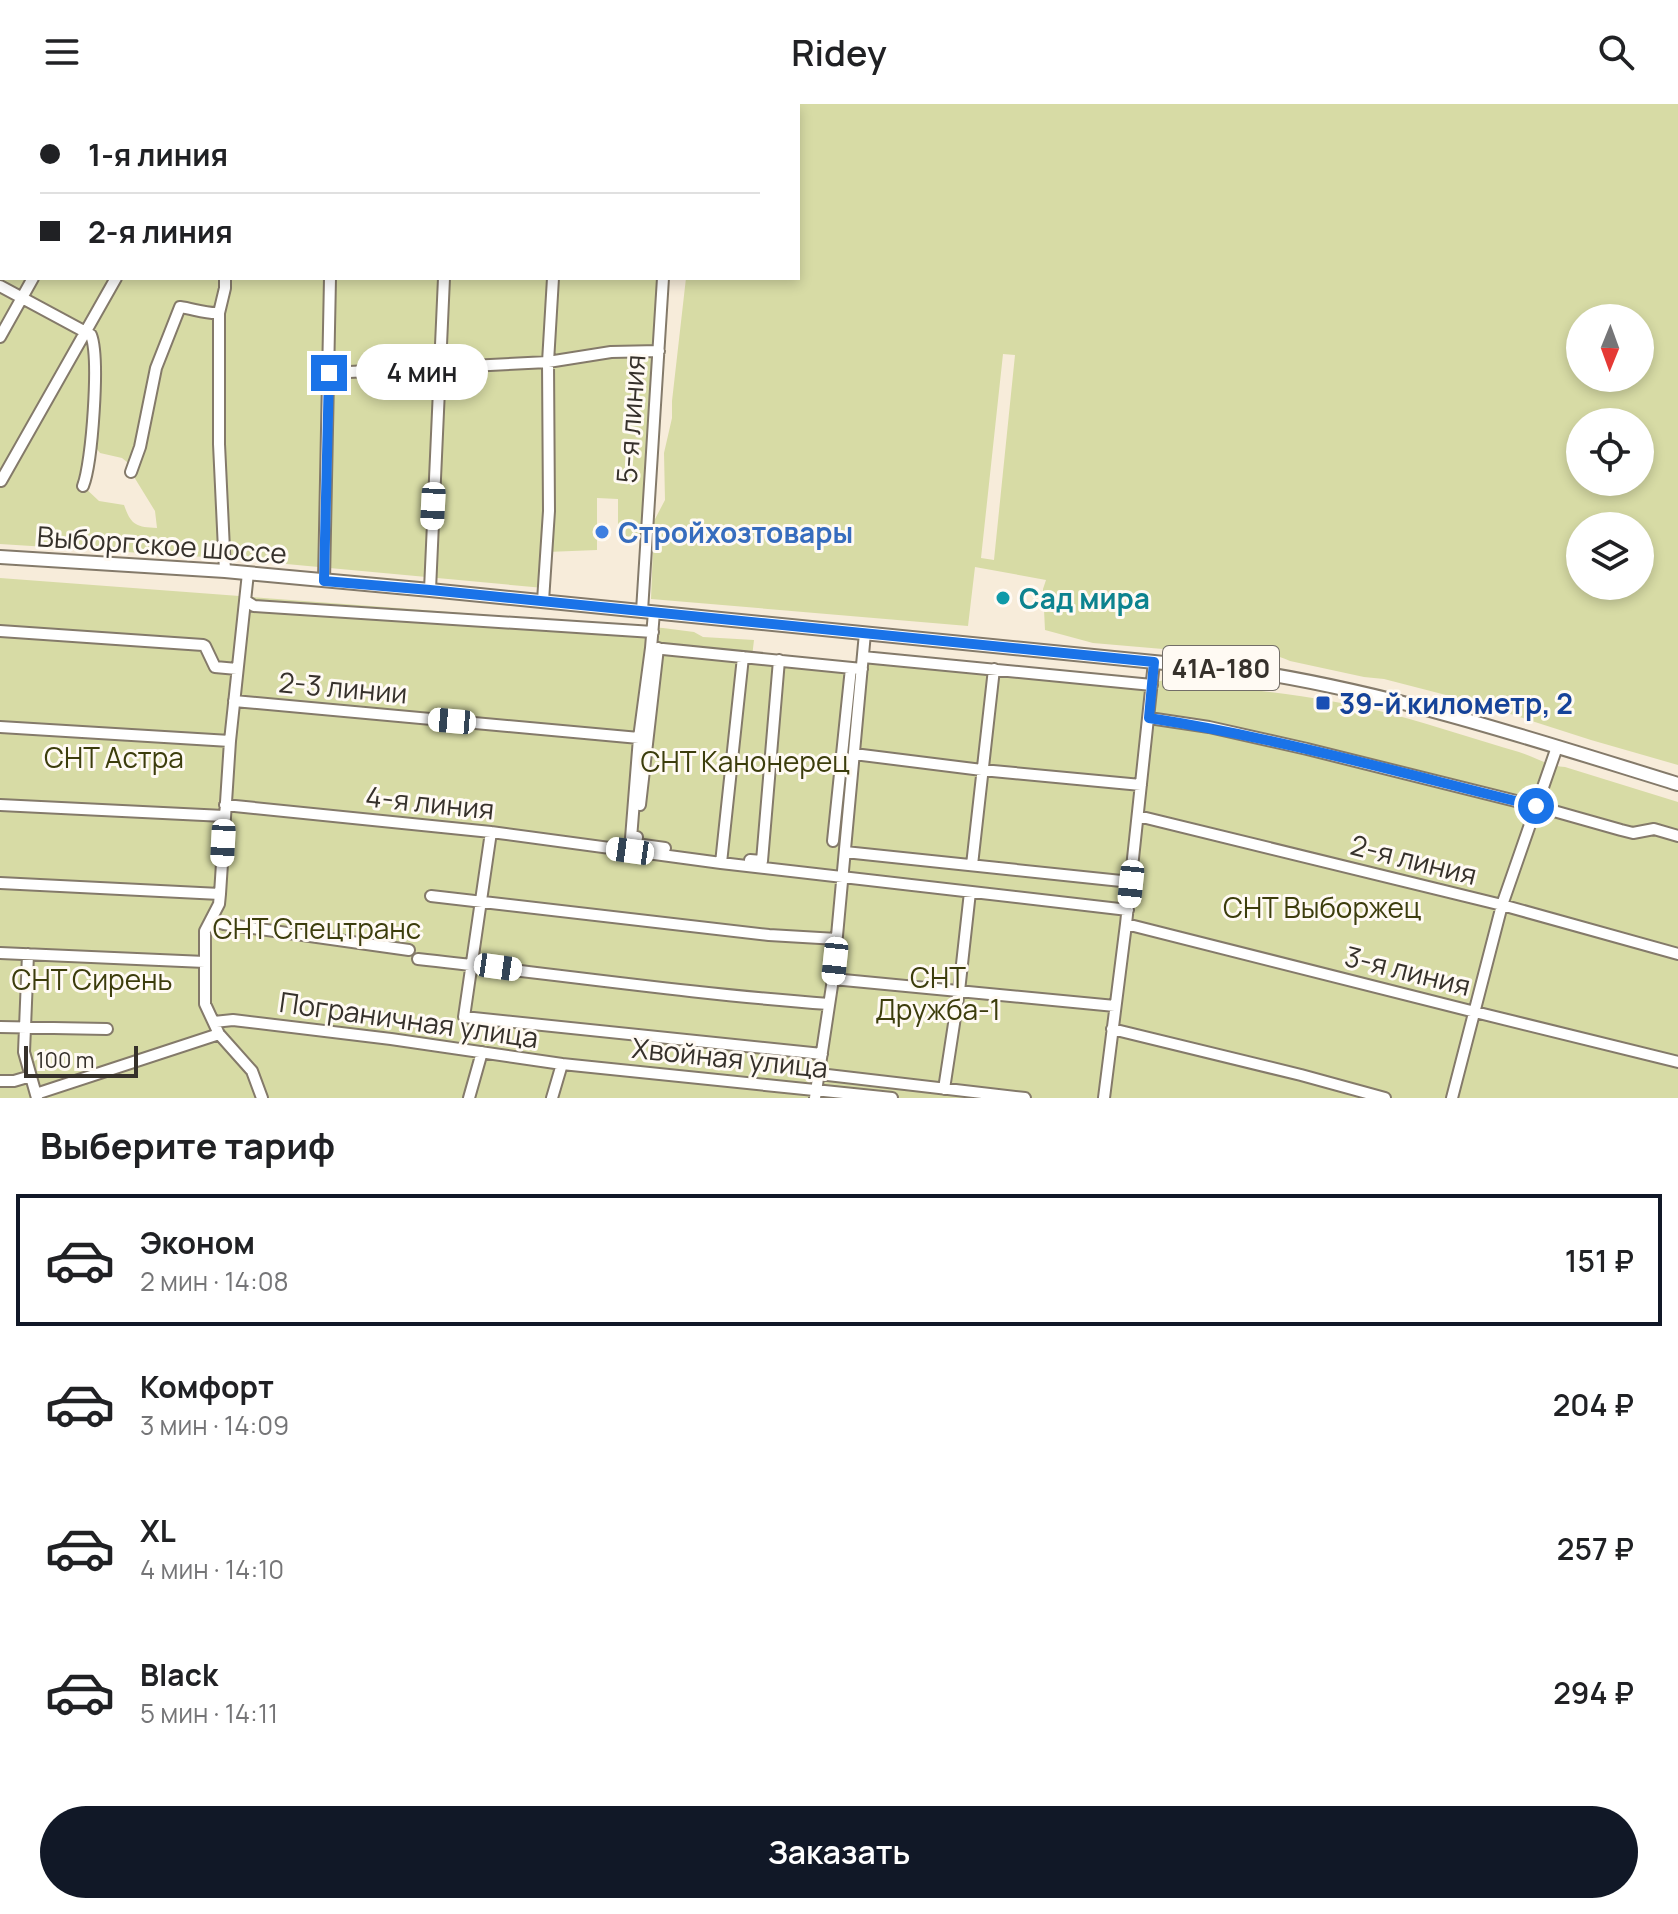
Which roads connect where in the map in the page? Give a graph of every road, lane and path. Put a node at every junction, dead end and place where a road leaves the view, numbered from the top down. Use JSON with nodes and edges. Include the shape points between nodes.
{"nodes":[{"id":1,"x":32,"y":280,"type":"edge"},
{"id":2,"x":115,"y":280,"type":"edge"},
{"id":3,"x":225,"y":280,"type":"edge"},
{"id":4,"x":330,"y":280,"type":"edge"},
{"id":5,"x":444,"y":280,"type":"edge"},
{"id":6,"x":553,"y":280,"type":"edge"},
{"id":7,"x":663,"y":280,"type":"edge"},
{"id":8,"x":0,"y":286,"type":"edge"},
{"id":9,"x":22,"y":298,"type":"junction"},
{"id":10,"x":219,"y":313,"type":"junction"},
{"id":11,"x":86,"y":332,"type":"junction"},
{"id":12,"x":0,"y":337,"type":"edge"},
{"id":13,"x":659,"y":351,"type":"junction"},
{"id":14,"x":548,"y":362,"type":"junction"},
{"id":15,"x":440,"y":367,"type":"junction"},
{"id":16,"x":329,"y":373,"type":"junction"},
{"id":17,"x":131,"y":472,"type":"dead end"},
{"id":18,"x":1,"y":481,"type":"edge"},
{"id":19,"x":83,"y":486,"type":"dead end"},
{"id":20,"x":0,"y":557,"type":"edge"},
{"id":21,"x":225,"y":571,"type":"junction"},
{"id":22,"x":248,"y":573,"type":"junction"},
{"id":23,"x":324,"y":581,"type":"junction"},
{"id":24,"x":430,"y":590,"type":"junction"},
{"id":25,"x":246,"y":601,"type":"junction"},
{"id":26,"x":543,"y":601,"type":"junction"},
{"id":27,"x":648,"y":611,"type":"junction"},
{"id":28,"x":0,"y":631,"type":"edge"},
{"id":29,"x":653,"y":632,"type":"junction"},
{"id":30,"x":865,"y":633,"type":"junction"},
{"id":31,"x":655,"y":648,"type":"junction"},
{"id":32,"x":743,"y":657,"type":"junction"},
{"id":33,"x":779,"y":660,"type":"junction"},
{"id":34,"x":1154,"y":662,"type":"junction"},
{"id":35,"x":858,"y":664,"type":"junction"},
{"id":36,"x":237,"y":669,"type":"junction"},
{"id":37,"x":994,"y":669,"type":"junction"},
{"id":38,"x":1152,"y":685,"type":"junction"},
{"id":39,"x":234,"y":701,"type":"junction"},
{"id":40,"x":1149,"y":718,"type":"junction"},
{"id":41,"x":0,"y":727,"type":"edge"},
{"id":42,"x":639,"y":738,"type":"junction"},
{"id":43,"x":230,"y":741,"type":"junction"},
{"id":44,"x":1557,"y":747,"type":"junction"},
{"id":45,"x":854,"y":754,"type":"junction"},
{"id":46,"x":982,"y":770,"type":"junction"},
{"id":47,"x":1678,"y":784,"type":"edge"},
{"id":48,"x":1141,"y":785,"type":"junction"},
{"id":49,"x":0,"y":805,"type":"edge"},
{"id":50,"x":1536,"y":806,"type":"junction"},
{"id":51,"x":225,"y":810,"type":"junction"},
{"id":52,"x":1138,"y":816,"type":"junction"},
{"id":53,"x":491,"y":832,"type":"junction"},
{"id":54,"x":1678,"y":836,"type":"edge"},
{"id":55,"x":833,"y":841,"type":"dead end"},
{"id":56,"x":665,"y":848,"type":"dead end"},
{"id":57,"x":630,"y":851,"type":"junction"},
{"id":58,"x":845,"y":852,"type":"junction"},
{"id":59,"x":721,"y":860,"type":"junction"},
{"id":60,"x":972,"y":865,"type":"junction"},
{"id":61,"x":843,"y":877,"type":"junction"},
{"id":62,"x":1131,"y":882,"type":"junction"},
{"id":63,"x":0,"y":883,"type":"edge"},
{"id":64,"x":970,"y":892,"type":"junction"},
{"id":65,"x":220,"y":894,"type":"junction"},
{"id":66,"x":431,"y":896,"type":"dead end"},
{"id":67,"x":481,"y":902,"type":"junction"},
{"id":68,"x":1502,"y":905,"type":"junction"},
{"id":69,"x":1128,"y":910,"type":"junction"},
{"id":70,"x":211,"y":920,"type":"junction"},
{"id":71,"x":1126,"y":924,"type":"junction"},
{"id":72,"x":837,"y":939,"type":"junction"},
{"id":73,"x":409,"y":950,"type":"dead end"},
{"id":74,"x":0,"y":953,"type":"edge"},
{"id":75,"x":28,"y":954,"type":"junction"},
{"id":76,"x":1678,"y":954,"type":"edge"},
{"id":77,"x":418,"y":959,"type":"dead end"},
{"id":78,"x":205,"y":962,"type":"junction"},
{"id":79,"x":473,"y":965,"type":"junction"},
{"id":80,"x":833,"y":979,"type":"junction"},
{"id":81,"x":959,"y":991,"type":"junction"},
{"id":82,"x":829,"y":1004,"type":"junction"},
{"id":83,"x":1115,"y":1006,"type":"junction"},
{"id":84,"x":1475,"y":1012,"type":"junction"},
{"id":85,"x":214,"y":1022,"type":"junction"},
{"id":86,"x":0,"y":1027,"type":"edge"},
{"id":87,"x":25,"y":1028,"type":"junction"},
{"id":88,"x":107,"y":1029,"type":"dead end"},
{"id":89,"x":1112,"y":1029,"type":"junction"},
{"id":90,"x":219,"y":1034,"type":"junction"},
{"id":91,"x":482,"y":1052,"type":"junction"},
{"id":92,"x":822,"y":1054,"type":"junction"},
{"id":93,"x":1678,"y":1062,"type":"edge"},
{"id":94,"x":562,"y":1064,"type":"junction"},
{"id":95,"x":819,"y":1074,"type":"junction"},
{"id":96,"x":31,"y":1076,"type":"junction"},
{"id":97,"x":0,"y":1081,"type":"edge"},
{"id":98,"x":944,"y":1089,"type":"junction"},
{"id":99,"x":816,"y":1094,"type":"edge"},
{"id":100,"x":37,"y":1096,"type":"edge"},
{"id":101,"x":262,"y":1098,"type":"edge"},
{"id":102,"x":469,"y":1098,"type":"edge"},
{"id":103,"x":552,"y":1098,"type":"edge"},
{"id":104,"x":892,"y":1098,"type":"edge"},
{"id":105,"x":1025,"y":1098,"type":"edge"},
{"id":106,"x":1104,"y":1098,"type":"edge"},
{"id":107,"x":1385,"y":1098,"type":"edge"},
{"id":108,"x":1452,"y":1098,"type":"edge"}],
"edges":[{"from":1,"to":9,"type":"street"},
{"from":2,"to":11,"type":"street"},
{"from":3,"to":10,"type":"street"},
{"from":4,"to":16,"type":"street"},
{"from":5,"to":15,"type":"street"},
{"from":6,"to":14,"type":"street"},
{"from":7,"to":13,"type":"street","name":"5-я линия"},
{"from":8,"to":9,"type":"street"},
{"from":9,"to":11,"type":"street"},
{"from":9,"to":12,"type":"street"},
{"from":10,"to":17,"type":"street","via":[[180,307],[156,368]]},
{"from":10,"to":21,"type":"street"},
{"from":11,"to":18,"type":"street"},
{"from":11,"to":19,"type":"street","via":[[94,343],[95,384],[90,464]]},
{"from":13,"to":14,"type":"street"},
{"from":13,"to":27,"type":"street","name":"5-я линия"},
{"from":14,"to":15,"type":"street"},
{"from":14,"to":26,"type":"street","via":[[549,511]]},
{"from":15,"to":16,"type":"street"},
{"from":15,"to":24,"type":"street"},
{"from":16,"to":23,"type":"street"},
{"from":20,"to":21,"type":"main road","name":"Выборгское шоссе","number":"41А-180"},
{"from":21,"to":22,"type":"main road","name":"Выборгское шоссе","number":"41А-180"},
{"from":22,"to":23,"type":"main road","name":"Выборгское шоссе","number":"41А-180"},
{"from":22,"to":25,"type":"street"},
{"from":23,"to":24,"type":"main road","name":"Выборгское шоссе","number":"41А-180"},
{"from":24,"to":26,"type":"main road","name":"Выборгское шоссе","number":"41А-180"},
{"from":25,"to":29,"type":"street","via":[[267,607]]},
{"from":25,"to":36,"type":"street"},
{"from":26,"to":27,"type":"main road","name":"Выборгское шоссе","number":"41А-180"},
{"from":27,"to":29,"type":"street","name":"5-я линия"},
{"from":27,"to":30,"type":"main road","number":"41А-180"},
{"from":28,"to":36,"type":"street","via":[[203,645],[215,667]]},
{"from":29,"to":31,"type":"street","name":"5-я линия"},
{"from":30,"to":34,"type":"main road","number":"41А-180"},
{"from":30,"to":35,"type":"street"},
{"from":31,"to":32,"type":"street"},
{"from":31,"to":42,"type":"street"},
{"from":31,"to":56,"type":"street","via":[[636,844]]},
{"from":32,"to":33,"type":"street"},
{"from":32,"to":59,"type":"street"},
{"from":33,"to":35,"type":"street"},
{"from":33,"to":59,"type":"street","via":[[762,861]]},
{"from":34,"to":38,"type":"street"},
{"from":34,"to":44,"type":"main road","number":"41А-180","via":[[1337,687]]},
{"from":35,"to":37,"type":"street"},
{"from":35,"to":45,"type":"street"},
{"from":35,"to":55,"type":"street"},
{"from":36,"to":39,"type":"street"},
{"from":37,"to":38,"type":"street"},
{"from":37,"to":46,"type":"street"},
{"from":38,"to":40,"type":"street"},
{"from":39,"to":42,"type":"street","name":"2-3 линии"},
{"from":39,"to":43,"type":"street"},
{"from":40,"to":48,"type":"street"},
{"from":40,"to":50,"type":"street","via":[[1266,739]]},
{"from":41,"to":43,"type":"street"},
{"from":42,"to":57,"type":"street"},
{"from":43,"to":51,"type":"street"},
{"from":44,"to":47,"type":"main road","number":"41А-180"},
{"from":44,"to":50,"type":"street"},
{"from":45,"to":46,"type":"street"},
{"from":45,"to":58,"type":"street"},
{"from":46,"to":48,"type":"street"},
{"from":46,"to":60,"type":"street"},
{"from":48,"to":52,"type":"street"},
{"from":49,"to":51,"type":"street"},
{"from":50,"to":54,"type":"street","via":[[1633,833],[1654,829]]},
{"from":50,"to":68,"type":"street"},
{"from":51,"to":53,"type":"street","name":"4-я линия"},
{"from":51,"to":65,"type":"street"},
{"from":52,"to":62,"type":"street"},
{"from":52,"to":68,"type":"street","name":"2-я линия"},
{"from":53,"to":57,"type":"street","name":"4-я линия"},
{"from":53,"to":67,"type":"street"},
{"from":57,"to":59,"type":"street","name":"4-я линия"},
{"from":58,"to":60,"type":"street"},
{"from":58,"to":61,"type":"street"},
{"from":59,"to":61,"type":"street"},
{"from":60,"to":62,"type":"street"},
{"from":61,"to":64,"type":"street"},
{"from":61,"to":72,"type":"street"},
{"from":62,"to":69,"type":"street"},
{"from":63,"to":65,"type":"street"},
{"from":64,"to":69,"type":"street"},
{"from":64,"to":81,"type":"street"},
{"from":65,"to":70,"type":"street"},
{"from":66,"to":67,"type":"street"},
{"from":67,"to":72,"type":"street"},
{"from":67,"to":79,"type":"street"},
{"from":68,"to":76,"type":"street","name":"2-я линия"},
{"from":68,"to":84,"type":"street"},
{"from":69,"to":71,"type":"street"},
{"from":70,"to":73,"type":"street"},
{"from":70,"to":78,"type":"street","via":[[205,931]]},
{"from":71,"to":83,"type":"street"},
{"from":71,"to":84,"type":"street","name":"3-я линия"},
{"from":72,"to":80,"type":"street"},
{"from":74,"to":75,"type":"street"},
{"from":75,"to":78,"type":"street"},
{"from":75,"to":87,"type":"street"},
{"from":77,"to":79,"type":"street"},
{"from":78,"to":85,"type":"street","via":[[205,1004]]},
{"from":79,"to":82,"type":"street"},
{"from":79,"to":92,"type":"street","via":[[464,1017]]},
{"from":80,"to":81,"type":"street"},
{"from":80,"to":82,"type":"street"},
{"from":81,"to":83,"type":"street"},
{"from":81,"to":98,"type":"street"},
{"from":82,"to":92,"type":"street"},
{"from":83,"to":89,"type":"street"},
{"from":84,"to":93,"type":"street","name":"3-я линия"},
{"from":84,"to":108,"type":"street"},
{"from":85,"to":90,"type":"street"},
{"from":85,"to":91,"type":"street","name":"Пограничная улица","via":[[233,1020]]},
{"from":86,"to":87,"type":"street"},
{"from":87,"to":88,"type":"street"},
{"from":87,"to":96,"type":"street"},
{"from":89,"to":106,"type":"street"},
{"from":89,"to":107,"type":"street"},
{"from":90,"to":100,"type":"street"},
{"from":90,"to":101,"type":"street","via":[[252,1071]]},
{"from":91,"to":94,"type":"street","name":"Пограничная улица"},
{"from":91,"to":102,"type":"street"},
{"from":92,"to":95,"type":"street"},
{"from":94,"to":99,"type":"street","name":"Хвойная улица"},
{"from":94,"to":103,"type":"street","name":"Пограничная улица"},
{"from":95,"to":98,"type":"street"},
{"from":95,"to":99,"type":"street"},
{"from":96,"to":97,"type":"street"},
{"from":96,"to":100,"type":"street"},
{"from":98,"to":105,"type":"street"},
{"from":99,"to":104,"type":"street","name":"Хвойная улица"}]}
